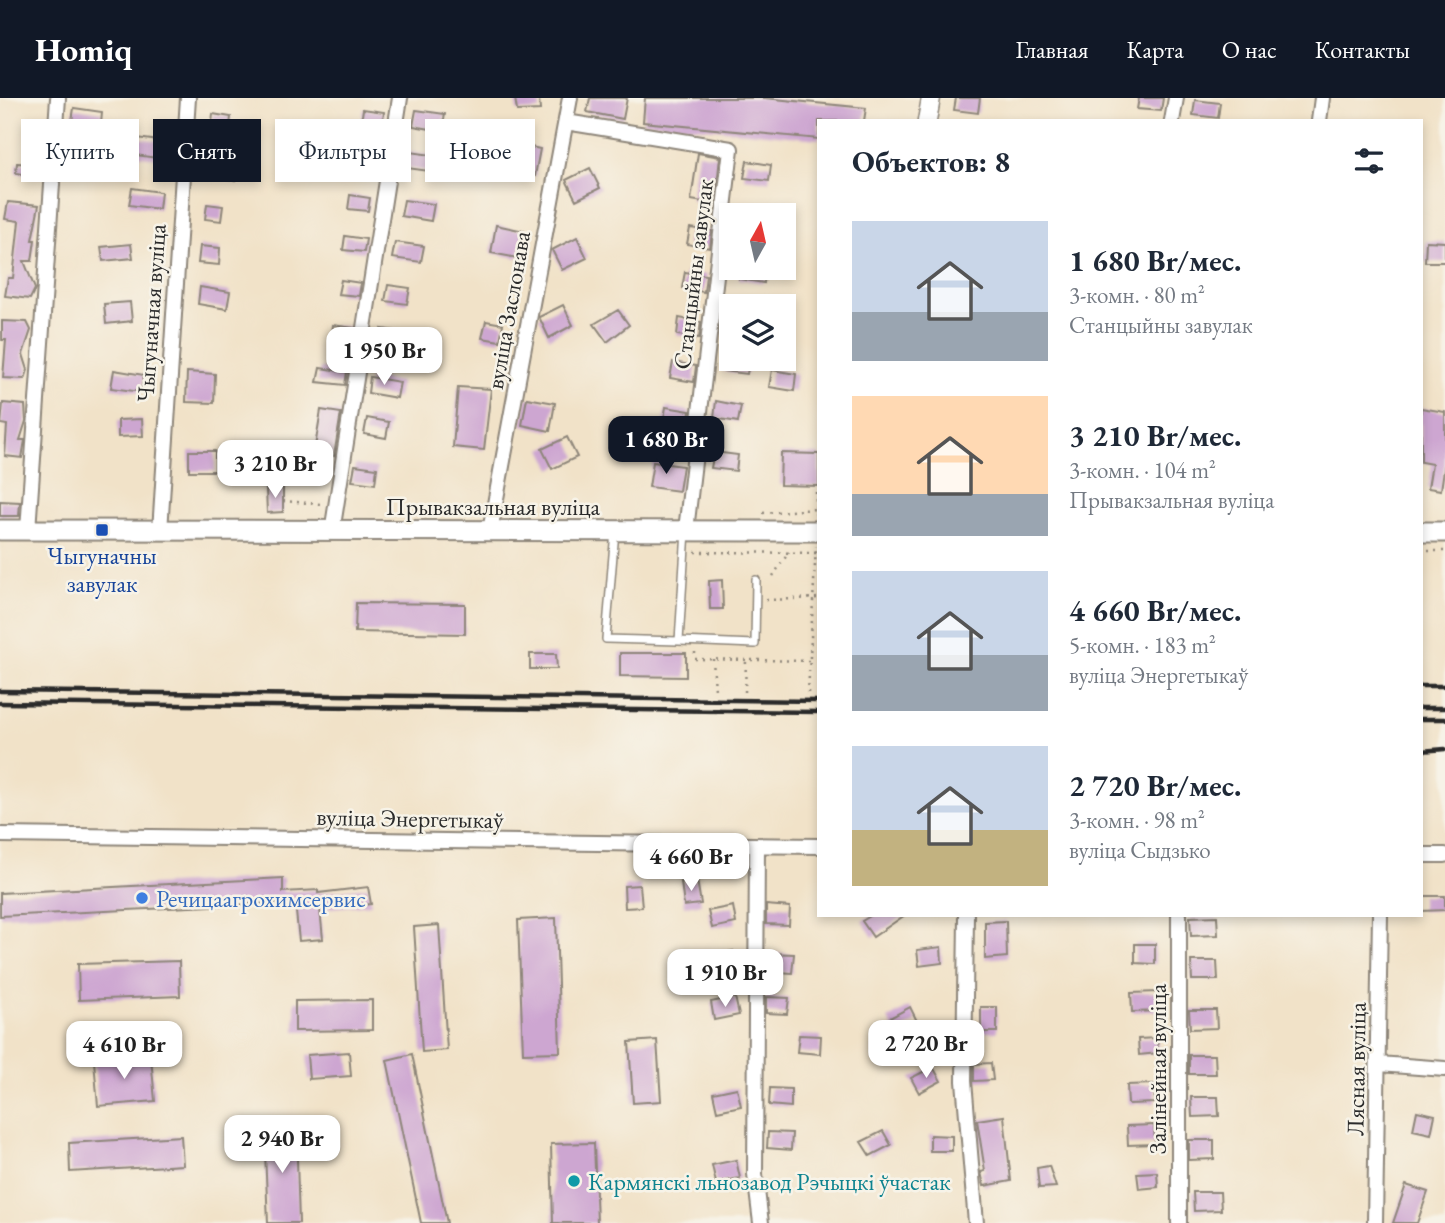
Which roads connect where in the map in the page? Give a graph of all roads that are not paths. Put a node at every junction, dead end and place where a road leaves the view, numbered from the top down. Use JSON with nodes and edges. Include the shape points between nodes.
{"nodes":[{"id":1,"x":58,"y":98,"type":"edge"},
{"id":2,"x":188,"y":98,"type":"edge"},
{"id":3,"x":400,"y":98,"type":"edge"},
{"id":4,"x":570,"y":98,"type":"edge"},
{"id":5,"x":930,"y":98,"type":"edge"},
{"id":6,"x":1176,"y":98,"type":"edge"},
{"id":7,"x":1322,"y":98,"type":"edge"},
{"id":8,"x":928,"y":119,"type":"edge"},
{"id":9,"x":1172,"y":119,"type":"edge"},
{"id":10,"x":1319,"y":119,"type":"edge"},
{"id":11,"x":566,"y":122,"type":"junction"},
{"id":12,"x":0,"y":530,"type":"edge"},
{"id":13,"x":28,"y":530,"type":"junction"},
{"id":14,"x":615,"y":530,"type":"junction"},
{"id":15,"x":686,"y":530,"type":"junction"},
{"id":16,"x":160,"y":531,"type":"junction"},
{"id":17,"x":490,"y":531,"type":"junction"},
{"id":18,"x":817,"y":531,"type":"edge"},
{"id":19,"x":332,"y":532,"type":"junction"},
{"id":20,"x":1423,"y":532,"type":"edge"},
{"id":21,"x":1445,"y":532,"type":"edge"},
{"id":22,"x":756,"y":580,"type":"dead end"},
{"id":23,"x":680,"y":641,"type":"junction"},
{"id":24,"x":0,"y":835,"type":"edge"},
{"id":25,"x":757,"y":846,"type":"junction"},
{"id":26,"x":817,"y":846,"type":"edge"},
{"id":27,"x":1423,"y":855,"type":"edge"},
{"id":28,"x":1445,"y":855,"type":"edge"},
{"id":29,"x":966,"y":917,"type":"edge"},
{"id":30,"x":1179,"y":917,"type":"edge"},
{"id":31,"x":1380,"y":917,"type":"edge"},
{"id":32,"x":1379,"y":1064,"type":"junction"},
{"id":33,"x":1445,"y":1069,"type":"edge"},
{"id":34,"x":761,"y":1223,"type":"edge"},
{"id":35,"x":976,"y":1223,"type":"edge"},
{"id":36,"x":1179,"y":1223,"type":"edge"},
{"id":37,"x":1375,"y":1223,"type":"edge"}],
"edges":[{"from":1,"to":13,"type":"street"},
{"from":2,"to":16,"type":"street","name":"Чыгуначная вуліца"},
{"from":3,"to":19,"type":"street"},
{"from":4,"to":11,"type":"street","name":"вуліца Заслонава"},
{"from":5,"to":8,"type":"street"},
{"from":6,"to":9,"type":"street"},
{"from":7,"to":10,"type":"street"},
{"from":11,"to":15,"type":"street","name":"Станцыйны завулак","via":[[731,149]]},
{"from":11,"to":17,"type":"street","name":"вуліца Заслонава"},
{"from":12,"to":13,"type":"main road","name":"Прывакзальная вуліца"},
{"from":13,"to":16,"type":"main road","name":"Прывакзальная вуліца"},
{"from":14,"to":15,"type":"main road","name":"Прывакзальная вуліца"},
{"from":14,"to":17,"type":"main road","name":"Прывакзальная вуліца"},
{"from":14,"to":23,"type":"lane","via":[[606,639]]},
{"from":15,"to":18,"type":"main road","name":"Прывакзальная вуліца"},
{"from":15,"to":23,"type":"lane"},
{"from":16,"to":19,"type":"main road","name":"Прывакзальная вуліца"},
{"from":17,"to":19,"type":"main road","name":"Прывакзальная вуліца"},
{"from":20,"to":21,"type":"main road"},
{"from":22,"to":23,"type":"lane","via":[[755,644]]},
{"from":24,"to":25,"type":"street","name":"вуліца Энергетыкаў"},
{"from":25,"to":26,"type":"street","name":"вуліца Энергетыкаў"},
{"from":25,"to":34,"type":"street","via":[[755,1174]]},
{"from":27,"to":28,"type":"street"},
{"from":29,"to":35,"type":"street","via":[[964,1081]]},
{"from":30,"to":36,"type":"street","name":"Залінейная вуліца"},
{"from":31,"to":32,"type":"street","name":"Лясная вуліца"},
{"from":32,"to":33,"type":"street"},
{"from":32,"to":37,"type":"street","name":"Лясная вуліца"}]}
